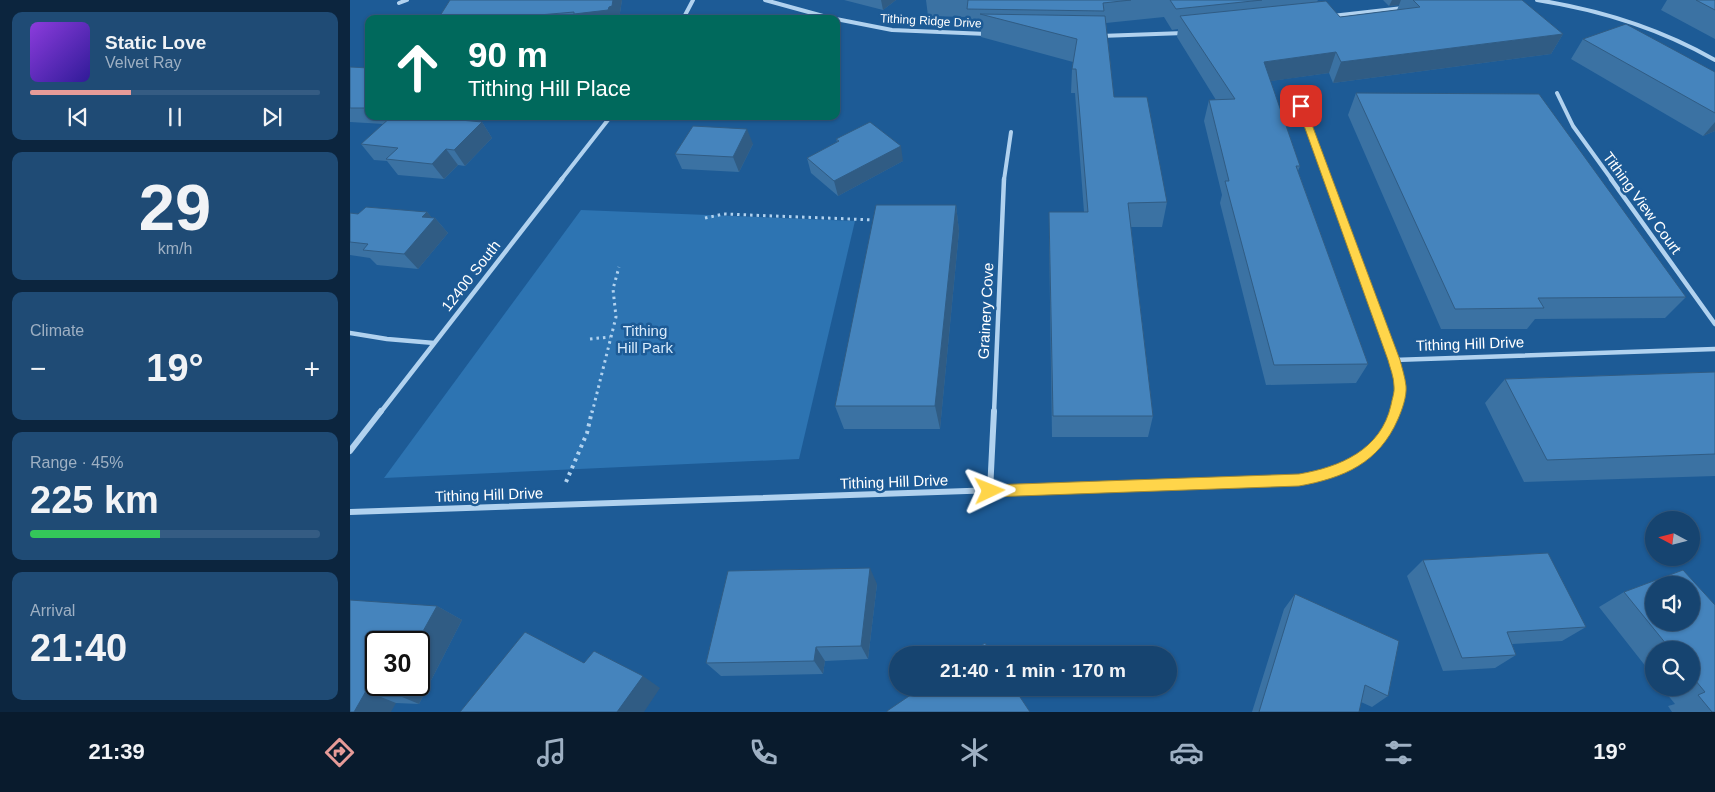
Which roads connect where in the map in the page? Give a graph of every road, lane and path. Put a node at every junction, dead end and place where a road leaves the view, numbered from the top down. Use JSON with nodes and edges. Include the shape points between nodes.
{"nodes":[{"id":1,"x":407,"y":0,"type":"edge"},
{"id":2,"x":693,"y":0,"type":"edge"},
{"id":3,"x":765,"y":0,"type":"edge"},
{"id":4,"x":1537,"y":0,"type":"edge"},
{"id":5,"x":399,"y":3,"type":"dead end"},
{"id":6,"x":1404,"y":8,"type":"edge"},
{"id":7,"x":685,"y":15,"type":"edge"},
{"id":8,"x":820,"y":15,"type":"edge"},
{"id":9,"x":1324,"y":17,"type":"edge"},
{"id":10,"x":840,"y":20,"type":"edge"},
{"id":11,"x":1186,"y":33,"type":"edge"},
{"id":12,"x":988,"y":34,"type":"dead end"},
{"id":13,"x":1095,"y":36,"type":"edge"},
{"id":14,"x":1715,"y":60,"type":"edge"},
{"id":15,"x":1557,"y":93,"type":"dead end"},
{"id":16,"x":1301,"y":106,"type":"dead end"},
{"id":17,"x":608,"y":120,"type":"edge"},
{"id":18,"x":1011,"y":132,"type":"dead end"},
{"id":19,"x":705,"y":218,"type":"dead end"},
{"id":20,"x":878,"y":220,"type":"edge"},
{"id":21,"x":619,"y":267,"type":"dead end"},
{"id":22,"x":1715,"y":324,"type":"edge"},
{"id":23,"x":350,"y":333,"type":"edge"},
{"id":24,"x":610,"y":337,"type":"junction"},
{"id":25,"x":590,"y":339,"type":"dead end"},
{"id":26,"x":434,"y":343,"type":"junction"},
{"id":27,"x":1715,"y":349,"type":"edge"},
{"id":28,"x":1394,"y":360,"type":"junction"},
{"id":29,"x":350,"y":451,"type":"edge"},
{"id":30,"x":565,"y":485,"type":"dead end"},
{"id":31,"x":990,"y":491,"type":"junction"},
{"id":32,"x":350,"y":512,"type":"edge"}],
"edges":[{"from":1,"to":5,"type":"street"},
{"from":2,"to":7,"type":"street"},
{"from":3,"to":8,"type":"street","name":"Tithing Ridge Drive"},
{"from":4,"to":14,"type":"street","via":[[1619,17],[1672,37]]},
{"from":6,"to":9,"type":"street"},
{"from":10,"to":12,"type":"street","name":"Tithing Ridge Drive","via":[[909,32]]},
{"from":11,"to":13,"type":"street"},
{"from":15,"to":22,"type":"street","name":"Tithing View Court","via":[[1573,126]]},
{"from":16,"to":28,"type":"street"},
{"from":17,"to":26,"type":"street","name":"12400 South"},
{"from":18,"to":31,"type":"street","name":"Grainery Cove","via":[[1005,168]]},
{"from":19,"to":20,"type":"path","via":[[724,214]]},
{"from":21,"to":24,"type":"path","via":[[613,289],[616,317]]},
{"from":23,"to":26,"type":"street"},
{"from":24,"to":25,"type":"path"},
{"from":24,"to":30,"type":"path","via":[[587,433]]},
{"from":26,"to":29,"type":"street","name":"12400 South"},
{"from":27,"to":28,"type":"street","name":"Tithing Hill Drive"},
{"from":28,"to":31,"type":"street","name":"Tithing Hill Drive","via":[[1400,387],[1396,411],[1386,433],[1350,466],[1326,475],[1271,482]]},
{"from":31,"to":32,"type":"street","name":"Tithing Hill Drive"}]}
